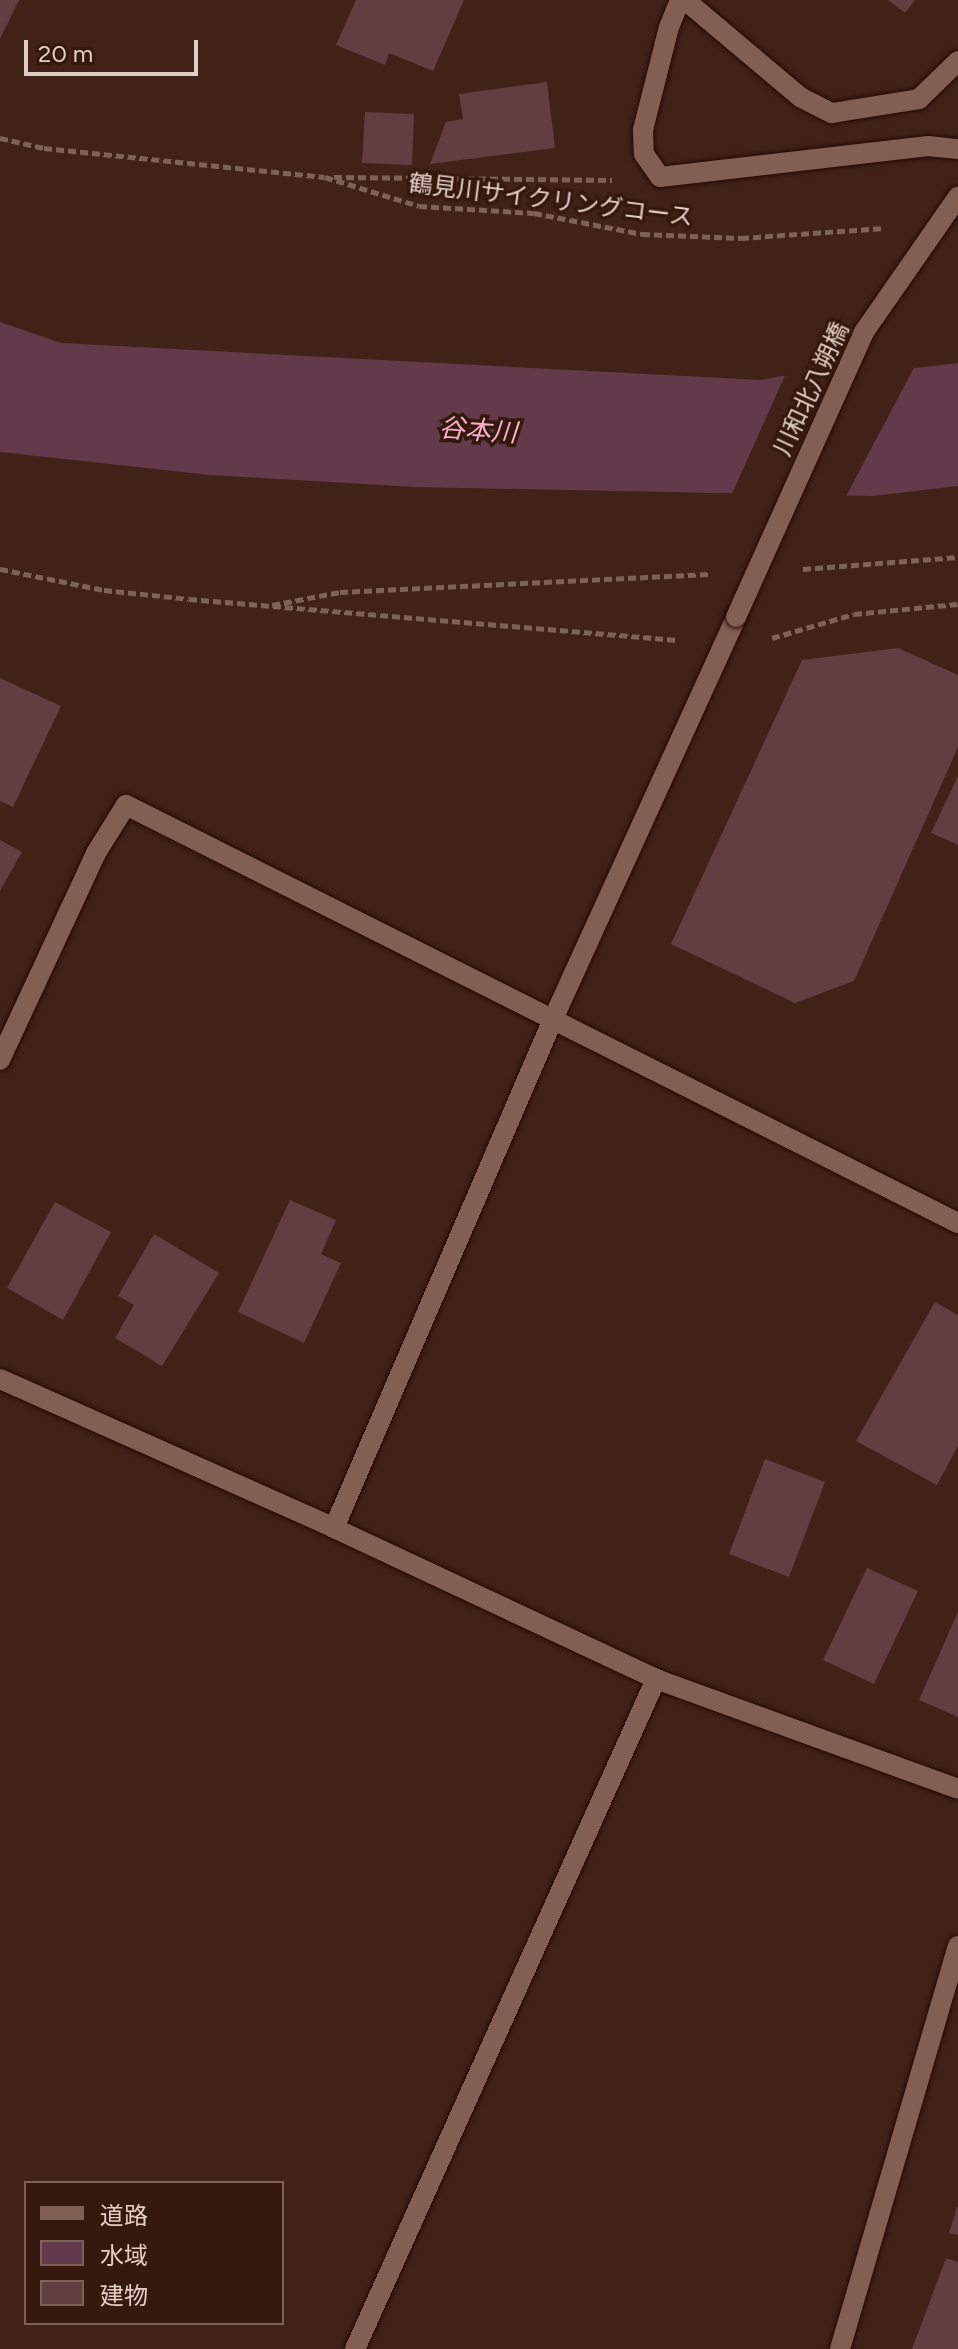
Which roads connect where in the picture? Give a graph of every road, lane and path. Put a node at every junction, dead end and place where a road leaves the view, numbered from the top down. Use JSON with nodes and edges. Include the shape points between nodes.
{"nodes":[{"id":1,"x":682,"y":0,"type":"edge"},
{"id":2,"x":958,"y":61,"type":"edge"},
{"id":3,"x":0,"y":138,"type":"edge"},
{"id":4,"x":958,"y":149,"type":"edge"},
{"id":5,"x":325,"y":177,"type":"junction"},
{"id":6,"x":597,"y":182,"type":"dead end"},
{"id":7,"x":958,"y":197,"type":"edge"},
{"id":8,"x":897,"y":227,"type":"dead end"},
{"id":9,"x":958,"y":557,"type":"edge"},
{"id":10,"x":0,"y":569,"type":"edge"},
{"id":11,"x":801,"y":569,"type":"dead end"},
{"id":12,"x":721,"y":573,"type":"dead end"},
{"id":13,"x":958,"y":604,"type":"edge"},
{"id":14,"x":272,"y":605,"type":"junction"},
{"id":15,"x":768,"y":639,"type":"dead end"},
{"id":16,"x":677,"y":640,"type":"dead end"},
{"id":17,"x":554,"y":1017,"type":"junction"},
{"id":18,"x":0,"y":1060,"type":"edge"},
{"id":19,"x":958,"y":1223,"type":"edge"},
{"id":20,"x":0,"y":1379,"type":"edge"},
{"id":21,"x":334,"y":1528,"type":"junction"},
{"id":22,"x":656,"y":1679,"type":"junction"},
{"id":23,"x":958,"y":1789,"type":"edge"},
{"id":24,"x":958,"y":1946,"type":"edge"},
{"id":25,"x":355,"y":2349,"type":"edge"},
{"id":26,"x":840,"y":2349,"type":"edge"}],
"edges":[{"from":1,"to":2,"type":"street","via":[[800,97],[832,113],[919,99]]},
{"from":1,"to":4,"type":"street","via":[[669,27],[643,130],[644,154],[660,177],[928,146]]},
{"from":3,"to":5,"type":"path","name":"鶴見川サイクリングコース","via":[[44,148]]},
{"from":5,"to":6,"type":"path"},
{"from":5,"to":8,"type":"path","name":"鶴見川サイクリングコース","via":[[419,206],[534,213],[642,234],[741,238]]},
{"from":7,"to":17,"type":"street","name":"川和北八朔橋","bridge":true,"via":[[864,332]]},
{"from":9,"to":11,"type":"path"},
{"from":10,"to":14,"type":"path","via":[[104,590]]},
{"from":12,"to":14,"type":"path","via":[[340,592]]},
{"from":13,"to":15,"type":"path","via":[[854,614]]},
{"from":14,"to":16,"type":"path"},
{"from":17,"to":18,"type":"street","via":[[126,805],[96,853]]},
{"from":17,"to":19,"type":"street"},
{"from":17,"to":21,"type":"street","name":"川和北八朔橋"},
{"from":20,"to":21,"type":"street"},
{"from":21,"to":22,"type":"street"},
{"from":22,"to":23,"type":"street"},
{"from":22,"to":25,"type":"street"},
{"from":24,"to":26,"type":"street"}]}
